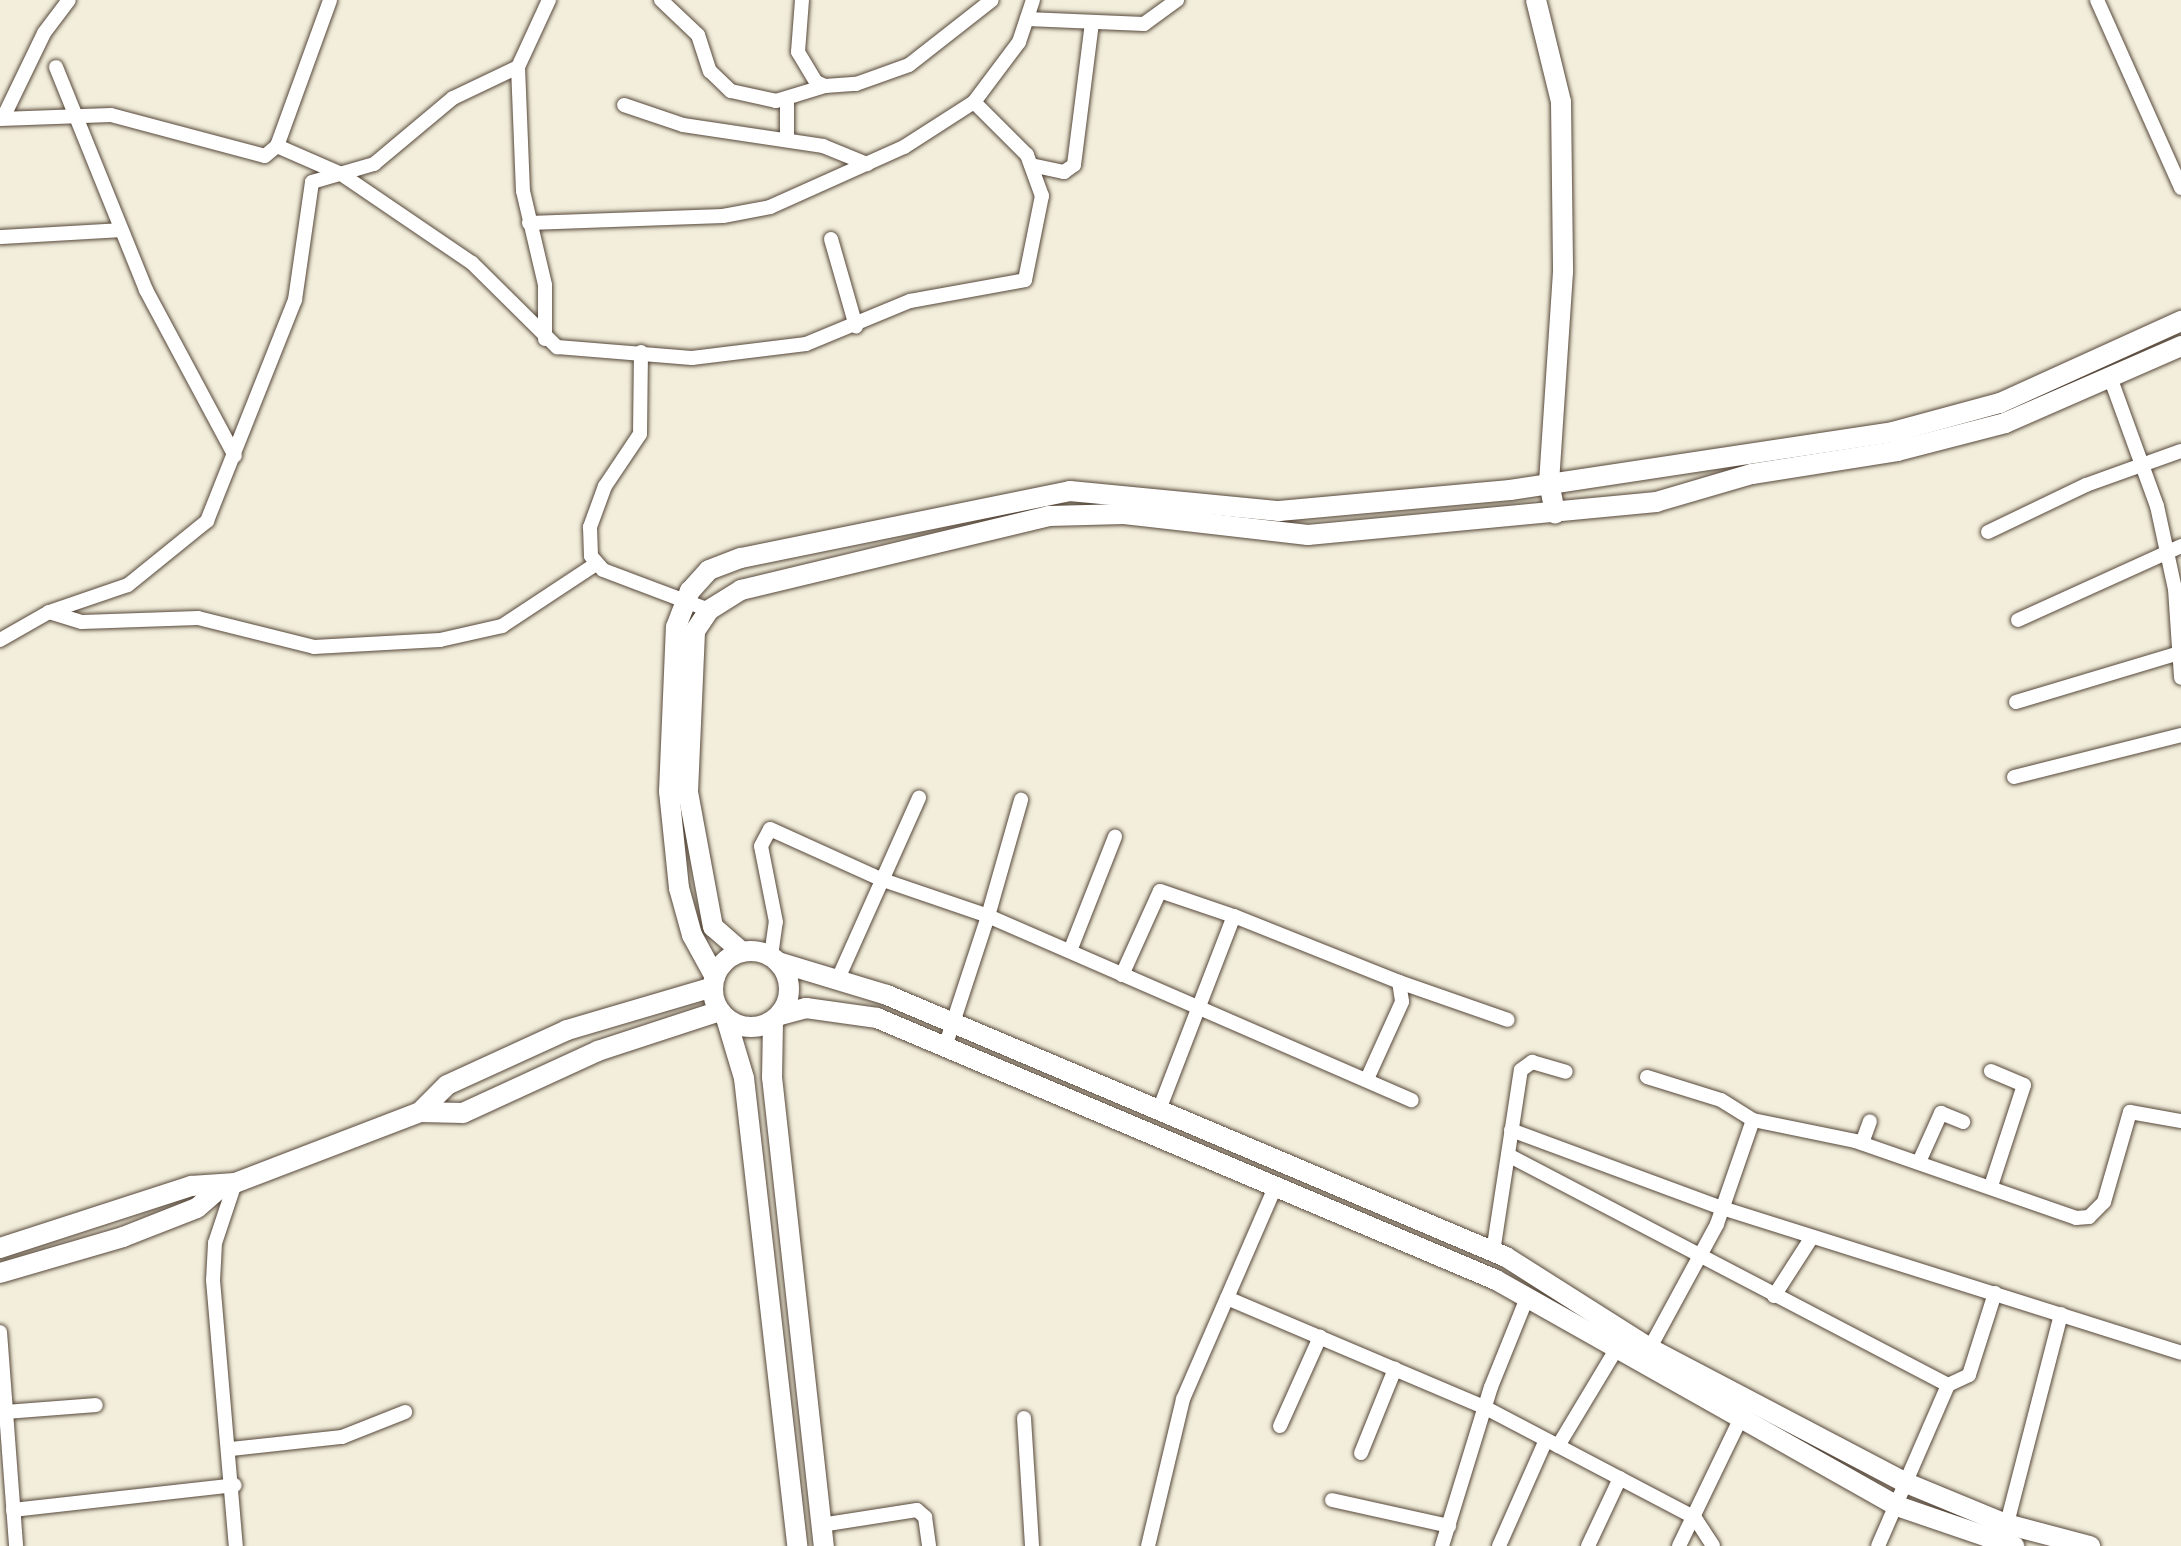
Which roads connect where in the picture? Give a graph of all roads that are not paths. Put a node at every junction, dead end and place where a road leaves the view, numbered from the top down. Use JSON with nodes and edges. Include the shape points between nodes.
{"nodes":[{"id":1,"x":330,"y":0,"type":"edge"},
{"id":2,"x":549,"y":0,"type":"edge"},
{"id":3,"x":661,"y":0,"type":"edge"},
{"id":4,"x":802,"y":0,"type":"edge"},
{"id":5,"x":992,"y":0,"type":"edge"},
{"id":6,"x":1033,"y":0,"type":"edge"},
{"id":7,"x":1177,"y":0,"type":"edge"},
{"id":8,"x":1536,"y":0,"type":"edge"},
{"id":9,"x":2097,"y":0,"type":"edge"},
{"id":10,"x":63,"y":2,"type":"edge"},
{"id":11,"x":1027,"y":19,"type":"junction"},
{"id":12,"x":1092,"y":22,"type":"junction"},
{"id":13,"x":56,"y":67,"type":"dead end"},
{"id":14,"x":518,"y":67,"type":"junction"},
{"id":15,"x":826,"y":86,"type":"junction"},
{"id":16,"x":788,"y":100,"type":"junction"},
{"id":17,"x":974,"y":102,"type":"junction"},
{"id":18,"x":624,"y":105,"type":"dead end"},
{"id":19,"x":77,"y":112,"type":"junction"},
{"id":20,"x":1,"y":118,"type":"edge"},
{"id":21,"x":787,"y":140,"type":"junction"},
{"id":22,"x":277,"y":146,"type":"junction"},
{"id":23,"x":867,"y":164,"type":"junction"},
{"id":24,"x":1031,"y":165,"type":"junction"},
{"id":25,"x":341,"y":174,"type":"junction"},
{"id":26,"x":2181,"y":188,"type":"edge"},
{"id":27,"x":529,"y":223,"type":"junction"},
{"id":28,"x":120,"y":230,"type":"junction"},
{"id":29,"x":0,"y":237,"type":"edge"},
{"id":30,"x":831,"y":239,"type":"dead end"},
{"id":31,"x":2181,"y":322,"type":"edge"},
{"id":32,"x":856,"y":326,"type":"junction"},
{"id":33,"x":546,"y":339,"type":"junction"},
{"id":34,"x":2181,"y":346,"type":"edge"},
{"id":35,"x":641,"y":352,"type":"junction"},
{"id":36,"x":2110,"y":377,"type":"junction"},
{"id":37,"x":2181,"y":450,"type":"edge"},
{"id":38,"x":235,"y":456,"type":"junction"},
{"id":39,"x":2141,"y":462,"type":"junction"},
{"id":40,"x":1549,"y":482,"type":"junction"},
{"id":41,"x":1555,"y":512,"type":"junction"},
{"id":42,"x":1988,"y":532,"type":"dead end"},
{"id":43,"x":2174,"y":550,"type":"edge"},
{"id":44,"x":605,"y":570,"type":"junction"},
{"id":45,"x":686,"y":598,"type":"junction"},
{"id":46,"x":708,"y":610,"type":"junction"},
{"id":47,"x":49,"y":612,"type":"junction"},
{"id":48,"x":2018,"y":620,"type":"dead end"},
{"id":49,"x":2179,"y":626,"type":"edge"},
{"id":50,"x":0,"y":640,"type":"edge"},
{"id":51,"x":2180,"y":653,"type":"edge"},
{"id":52,"x":2181,"y":678,"type":"edge"},
{"id":53,"x":2016,"y":702,"type":"dead end"},
{"id":54,"x":2181,"y":735,"type":"edge"},
{"id":55,"x":2014,"y":777,"type":"dead end"},
{"id":56,"x":920,"y":798,"type":"dead end"},
{"id":57,"x":1021,"y":800,"type":"dead end"},
{"id":58,"x":1115,"y":837,"type":"dead end"},
{"id":59,"x":883,"y":880,"type":"junction"},
{"id":60,"x":988,"y":916,"type":"junction"},
{"id":61,"x":1234,"y":916,"type":"junction"},
{"id":62,"x":1070,"y":950,"type":"junction"},
{"id":63,"x":742,"y":952,"type":"junction"},
{"id":64,"x":774,"y":959,"type":"junction"},
{"id":65,"x":1122,"y":975,"type":"junction"},
{"id":66,"x":837,"y":981,"type":"junction"},
{"id":67,"x":714,"y":982,"type":"junction"},
{"id":68,"x":1398,"y":982,"type":"junction"},
{"id":69,"x":1196,"y":1010,"type":"junction"},
{"id":70,"x":723,"y":1015,"type":"junction"},
{"id":71,"x":776,"y":1018,"type":"junction"},
{"id":72,"x":1508,"y":1020,"type":"dead end"},
{"id":73,"x":953,"y":1024,"type":"junction"},
{"id":74,"x":945,"y":1047,"type":"junction"},
{"id":75,"x":1992,"y":1071,"type":"dead end"},
{"id":76,"x":1566,"y":1072,"type":"dead end"},
{"id":77,"x":1368,"y":1077,"type":"junction"},
{"id":78,"x":1648,"y":1077,"type":"dead end"},
{"id":79,"x":1412,"y":1100,"type":"dead end"},
{"id":80,"x":1158,"y":1110,"type":"junction"},
{"id":81,"x":420,"y":1112,"type":"junction"},
{"id":82,"x":1753,"y":1120,"type":"junction"},
{"id":83,"x":1870,"y":1120,"type":"dead end"},
{"id":84,"x":2181,"y":1120,"type":"edge"},
{"id":85,"x":1962,"y":1122,"type":"dead end"},
{"id":86,"x":1511,"y":1130,"type":"junction"},
{"id":87,"x":1862,"y":1143,"type":"junction"},
{"id":88,"x":1508,"y":1155,"type":"junction"},
{"id":89,"x":1919,"y":1162,"type":"junction"},
{"id":90,"x":228,"y":1186,"type":"junction"},
{"id":91,"x":1991,"y":1186,"type":"junction"},
{"id":92,"x":1276,"y":1187,"type":"junction"},
{"id":93,"x":1722,"y":1208,"type":"junction"},
{"id":94,"x":1812,"y":1236,"type":"junction"},
{"id":95,"x":0,"y":1248,"type":"edge"},
{"id":96,"x":1493,"y":1252,"type":"junction"},
{"id":97,"x":1701,"y":1254,"type":"junction"},
{"id":98,"x":0,"y":1273,"type":"edge"},
{"id":99,"x":1995,"y":1292,"type":"junction"},
{"id":100,"x":1774,"y":1296,"type":"junction"},
{"id":101,"x":1227,"y":1298,"type":"junction"},
{"id":102,"x":1527,"y":1298,"type":"junction"},
{"id":103,"x":2061,"y":1314,"type":"junction"},
{"id":104,"x":0,"y":1332,"type":"edge"},
{"id":105,"x":1320,"y":1337,"type":"junction"},
{"id":106,"x":1617,"y":1348,"type":"junction"},
{"id":107,"x":2181,"y":1353,"type":"edge"},
{"id":108,"x":1646,"y":1355,"type":"junction"},
{"id":109,"x":1395,"y":1369,"type":"junction"},
{"id":110,"x":1948,"y":1386,"type":"junction"},
{"id":111,"x":96,"y":1405,"type":"dead end"},
{"id":112,"x":1484,"y":1407,"type":"junction"},
{"id":113,"x":6,"y":1412,"type":"junction"},
{"id":114,"x":405,"y":1412,"type":"dead end"},
{"id":115,"x":1024,"y":1418,"type":"dead end"},
{"id":116,"x":1741,"y":1418,"type":"junction"},
{"id":117,"x":1280,"y":1426,"type":"dead end"},
{"id":118,"x":1552,"y":1443,"type":"junction"},
{"id":119,"x":231,"y":1449,"type":"junction"},
{"id":120,"x":1362,"y":1453,"type":"dead end"},
{"id":121,"x":1620,"y":1478,"type":"junction"},
{"id":122,"x":1904,"y":1482,"type":"junction"},
{"id":123,"x":235,"y":1485,"type":"junction"},
{"id":124,"x":1332,"y":1500,"type":"dead end"},
{"id":125,"x":1896,"y":1506,"type":"junction"},
{"id":126,"x":13,"y":1510,"type":"junction"},
{"id":127,"x":1692,"y":1516,"type":"junction"},
{"id":128,"x":1449,"y":1526,"type":"junction"},
{"id":129,"x":822,"y":1536,"type":"edge"},
{"id":130,"x":2008,"y":1538,"type":"edge"},
{"id":131,"x":2060,"y":1542,"type":"edge"},
{"id":132,"x":16,"y":1546,"type":"edge"},
{"id":133,"x":236,"y":1546,"type":"edge"},
{"id":134,"x":797,"y":1546,"type":"edge"},
{"id":135,"x":929,"y":1546,"type":"edge"},
{"id":136,"x":1032,"y":1546,"type":"edge"},
{"id":137,"x":1148,"y":1546,"type":"edge"},
{"id":138,"x":1442,"y":1546,"type":"edge"},
{"id":139,"x":1499,"y":1546,"type":"edge"},
{"id":140,"x":1588,"y":1546,"type":"edge"},
{"id":141,"x":1679,"y":1546,"type":"edge"},
{"id":142,"x":1713,"y":1546,"type":"edge"},
{"id":143,"x":1878,"y":1546,"type":"edge"},
{"id":144,"x":2090,"y":1546,"type":"edge"}],
"edges":[{"from":1,"to":22,"type":"street"},
{"from":2,"to":14,"type":"street"},
{"from":3,"to":16,"type":"street","via":[[703,42],[714,78],[742,96]]},
{"from":4,"to":15,"type":"street","via":[[798,52],[816,82]]},
{"from":5,"to":15,"type":"street","via":[[909,65],[856,84]]},
{"from":6,"to":11,"type":"street"},
{"from":7,"to":12,"type":"street","via":[[1144,24]]},
{"from":8,"to":40,"type":"main road","via":[[1561,102],[1563,272]]},
{"from":9,"to":26,"type":"street"},
{"from":10,"to":20,"type":"street"},
{"from":11,"to":12,"type":"street"},
{"from":11,"to":17,"type":"street","via":[[1020,42]]},
{"from":12,"to":24,"type":"street","via":[[1074,166],[1064,172]]},
{"from":13,"to":19,"type":"street"},
{"from":14,"to":25,"type":"street","via":[[454,98],[374,164]]},
{"from":14,"to":27,"type":"street"},
{"from":15,"to":16,"type":"street"},
{"from":16,"to":21,"type":"street"},
{"from":17,"to":23,"type":"street"},
{"from":17,"to":24,"type":"street"},
{"from":18,"to":21,"type":"street","via":[[682,125]]},
{"from":19,"to":20,"type":"street"},
{"from":19,"to":22,"type":"street","via":[[154,122],[257,156]]},
{"from":19,"to":28,"type":"street"},
{"from":21,"to":23,"type":"street"},
{"from":22,"to":25,"type":"street"},
{"from":23,"to":27,"type":"street","via":[[770,207],[723,216]]},
{"from":24,"to":32,"type":"street","via":[[1042,214],[1025,280],[910,301]]},
{"from":25,"to":33,"type":"street","via":[[472,264]]},
{"from":25,"to":38,"type":"street","via":[[312,182],[295,300]]},
{"from":27,"to":33,"type":"street","via":[[545,285]]},
{"from":28,"to":29,"type":"street"},
{"from":28,"to":38,"type":"street","via":[[183,367]]},
{"from":30,"to":32,"type":"street"},
{"from":31,"to":40,"type":"main road","via":[[2000,402],[1892,432]]},
{"from":32,"to":35,"type":"street","via":[[768,351],[692,358]]},
{"from":33,"to":35,"type":"street","via":[[557,347]]},
{"from":34,"to":36,"type":"main road"},
{"from":35,"to":44,"type":"street","via":[[640,434],[605,486],[590,527]]},
{"from":36,"to":39,"type":"street"},
{"from":36,"to":41,"type":"main road","via":[[2004,422],[1896,451],[1752,474],[1656,502]]},
{"from":37,"to":39,"type":"street"},
{"from":38,"to":47,"type":"street","via":[[214,509],[183,546],[128,585]]},
{"from":39,"to":42,"type":"street"},
{"from":39,"to":43,"type":"street"},
{"from":40,"to":41,"type":"main road"},
{"from":40,"to":45,"type":"main road","via":[[1279,511],[1070,491],[741,558],[709,570]]},
{"from":41,"to":46,"type":"main road","via":[[1308,535],[1124,514],[1049,516],[741,590]]},
{"from":43,"to":48,"type":"street"},
{"from":43,"to":49,"type":"street"},
{"from":44,"to":45,"type":"street"},
{"from":44,"to":47,"type":"street","via":[[502,626],[440,640],[314,647],[198,618],[82,622]]},
{"from":45,"to":46,"type":"street"},
{"from":45,"to":67,"type":"main road","via":[[676,627],[669,792],[679,888]]},
{"from":46,"to":63,"type":"main road","via":[[695,631],[688,792],[713,927]]},
{"from":47,"to":50,"type":"street"},
{"from":49,"to":51,"type":"street"},
{"from":51,"to":52,"type":"street"},
{"from":51,"to":53,"type":"street"},
{"from":54,"to":55,"type":"street"},
{"from":56,"to":59,"type":"street"},
{"from":57,"to":60,"type":"street"},
{"from":58,"to":62,"type":"street"},
{"from":59,"to":60,"type":"street"},
{"from":59,"to":64,"type":"street","via":[[770,829],[761,846],[776,922]]},
{"from":59,"to":66,"type":"street"},
{"from":60,"to":62,"type":"street"},
{"from":60,"to":73,"type":"street"},
{"from":61,"to":65,"type":"street","via":[[1160,890]]},
{"from":61,"to":68,"type":"street"},
{"from":61,"to":69,"type":"street"},
{"from":62,"to":65,"type":"street"},
{"from":63,"to":64,"type":"main road"},
{"from":63,"to":67,"type":"main road"},
{"from":64,"to":66,"type":"main road"},
{"from":64,"to":71,"type":"main road","via":[[790,988]]},
{"from":65,"to":69,"type":"street"},
{"from":66,"to":73,"type":"main road"},
{"from":67,"to":70,"type":"main road"},
{"from":67,"to":81,"type":"main road","via":[[567,1030],[447,1085]]},
{"from":68,"to":72,"type":"street"},
{"from":68,"to":77,"type":"street","via":[[1402,1002]]},
{"from":69,"to":77,"type":"street"},
{"from":69,"to":80,"type":"street"},
{"from":70,"to":71,"type":"main road","via":[[754,1028]]},
{"from":70,"to":81,"type":"main road","via":[[573,1062],[463,1113]]},
{"from":70,"to":134,"type":"main road","via":[[744,1078]]},
{"from":71,"to":74,"type":"main road","via":[[846,1010]]},
{"from":71,"to":129,"type":"main road","via":[[772,1077]]},
{"from":73,"to":74,"type":"street"},
{"from":73,"to":80,"type":"main road"},
{"from":74,"to":92,"type":"main road"},
{"from":75,"to":91,"type":"street","via":[[2024,1085]]},
{"from":76,"to":86,"type":"street","via":[[1525,1063]]},
{"from":77,"to":79,"type":"street"},
{"from":78,"to":82,"type":"street","via":[[1721,1100]]},
{"from":80,"to":96,"type":"main road"},
{"from":81,"to":90,"type":"main road"},
{"from":82,"to":87,"type":"street"},
{"from":82,"to":93,"type":"street"},
{"from":83,"to":87,"type":"street"},
{"from":84,"to":91,"type":"street","via":[[2130,1112],[2104,1202],[2089,1217]]},
{"from":85,"to":89,"type":"street","via":[[1941,1113]]},
{"from":86,"to":88,"type":"street"},
{"from":86,"to":93,"type":"street"},
{"from":87,"to":89,"type":"street"},
{"from":88,"to":96,"type":"street"},
{"from":88,"to":97,"type":"street"},
{"from":89,"to":91,"type":"street"},
{"from":90,"to":95,"type":"main road","via":[[190,1186]]},
{"from":90,"to":98,"type":"main road","via":[[197,1208],[122,1237]]},
{"from":90,"to":119,"type":"street","via":[[213,1280]]},
{"from":92,"to":101,"type":"street"},
{"from":92,"to":102,"type":"main road"},
{"from":93,"to":94,"type":"street"},
{"from":93,"to":97,"type":"street"},
{"from":94,"to":99,"type":"street"},
{"from":94,"to":100,"type":"street"},
{"from":96,"to":108,"type":"main road"},
{"from":97,"to":100,"type":"street"},
{"from":97,"to":108,"type":"street"},
{"from":99,"to":103,"type":"street"},
{"from":99,"to":110,"type":"street","via":[[1969,1375]]},
{"from":100,"to":110,"type":"street"},
{"from":101,"to":105,"type":"street"},
{"from":101,"to":137,"type":"street","via":[[1183,1400]]},
{"from":102,"to":106,"type":"main road"},
{"from":102,"to":112,"type":"street"},
{"from":103,"to":107,"type":"street"},
{"from":103,"to":130,"type":"street"},
{"from":104,"to":113,"type":"street"},
{"from":105,"to":109,"type":"street"},
{"from":105,"to":117,"type":"street"},
{"from":106,"to":108,"type":"main road"},
{"from":106,"to":118,"type":"street"},
{"from":108,"to":116,"type":"main road"},
{"from":108,"to":122,"type":"main road"},
{"from":109,"to":112,"type":"street"},
{"from":109,"to":120,"type":"street"},
{"from":110,"to":122,"type":"street"},
{"from":111,"to":113,"type":"street"},
{"from":112,"to":118,"type":"street"},
{"from":112,"to":128,"type":"street"},
{"from":113,"to":126,"type":"street"},
{"from":114,"to":119,"type":"street","via":[[342,1437]]},
{"from":115,"to":136,"type":"street"},
{"from":116,"to":125,"type":"main road"},
{"from":116,"to":127,"type":"street"},
{"from":118,"to":121,"type":"street"},
{"from":118,"to":139,"type":"street"},
{"from":119,"to":123,"type":"street"},
{"from":121,"to":127,"type":"street"},
{"from":121,"to":140,"type":"street"},
{"from":122,"to":125,"type":"street"},
{"from":122,"to":130,"type":"main road"},
{"from":123,"to":126,"type":"street"},
{"from":123,"to":133,"type":"street"},
{"from":124,"to":128,"type":"street"},
{"from":125,"to":130,"type":"main road"},
{"from":125,"to":143,"type":"street"},
{"from":126,"to":132,"type":"street"},
{"from":127,"to":141,"type":"street"},
{"from":127,"to":142,"type":"street"},
{"from":128,"to":138,"type":"street"},
{"from":129,"to":135,"type":"street","via":[[917,1510],[925,1518]]},
{"from":130,"to":131,"type":"main road"},
{"from":131,"to":144,"type":"main road"}]}
